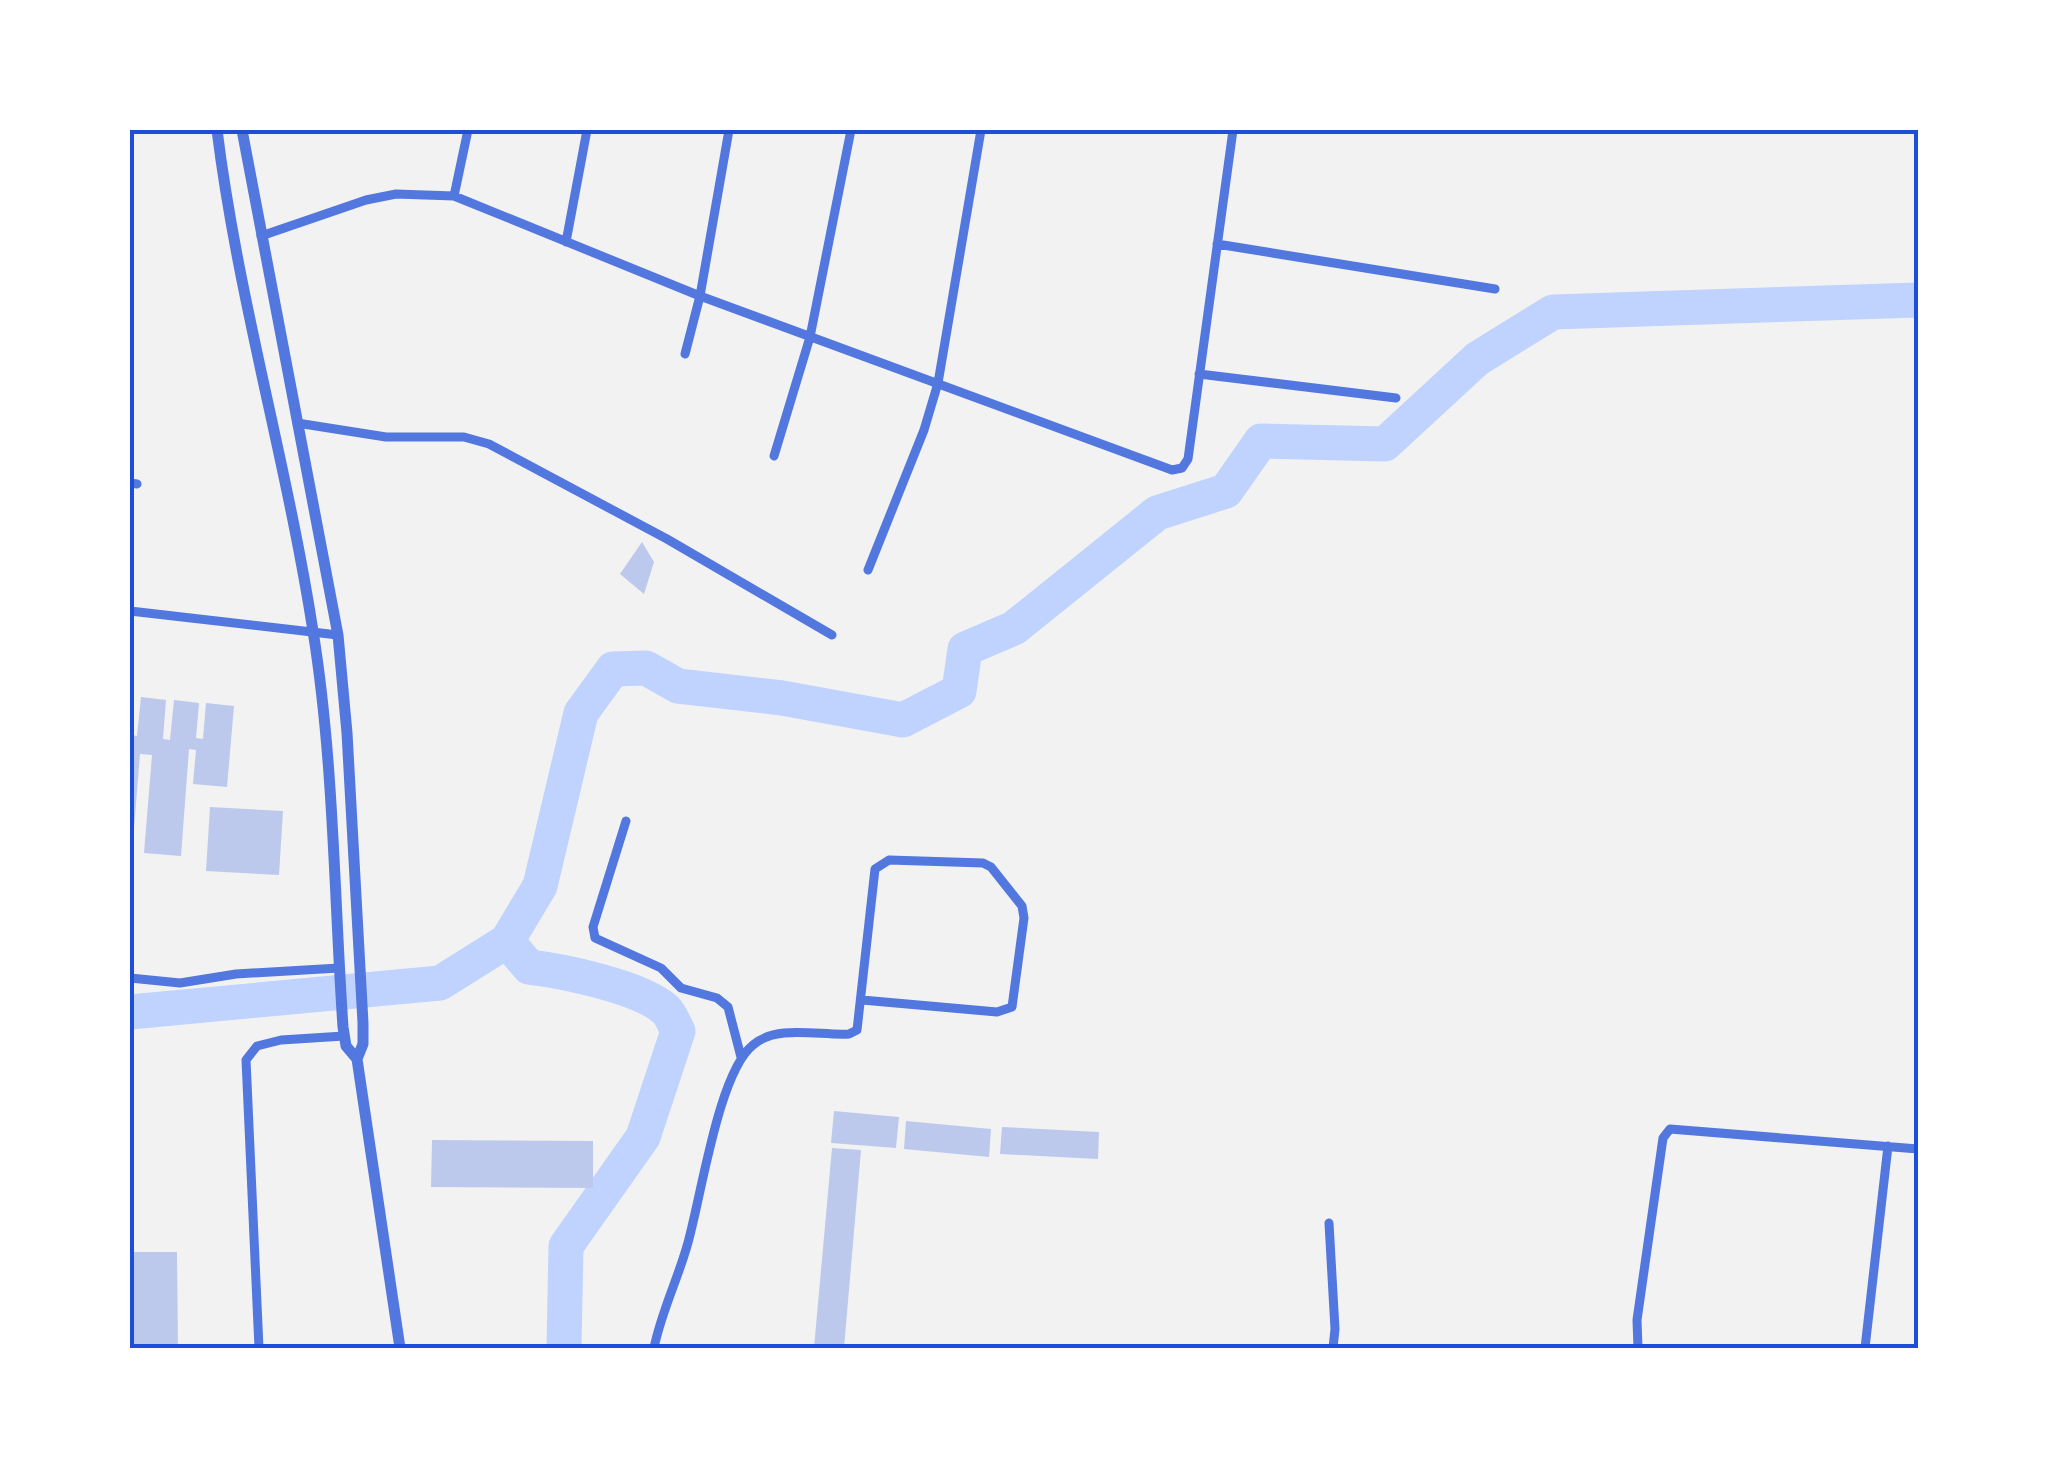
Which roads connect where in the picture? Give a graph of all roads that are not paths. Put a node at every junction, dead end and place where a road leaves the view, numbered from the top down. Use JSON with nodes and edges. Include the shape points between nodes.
{"nodes":[{"id":1,"x":217,"y":130,"type":"edge"},
{"id":2,"x":242,"y":130,"type":"edge"},
{"id":3,"x":468,"y":130,"type":"edge"},
{"id":4,"x":587,"y":130,"type":"edge"},
{"id":5,"x":729,"y":130,"type":"edge"},
{"id":6,"x":851,"y":130,"type":"edge"},
{"id":7,"x":981,"y":130,"type":"edge"},
{"id":8,"x":1233,"y":130,"type":"edge"},
{"id":9,"x":454,"y":196,"type":"junction"},
{"id":10,"x":262,"y":236,"type":"junction"},
{"id":11,"x":569,"y":243,"type":"junction"},
{"id":12,"x":1217,"y":244,"type":"junction"},
{"id":13,"x":1495,"y":289,"type":"dead end"},
{"id":14,"x":700,"y":296,"type":"junction"},
{"id":15,"x":810,"y":338,"type":"junction"},
{"id":16,"x":685,"y":354,"type":"dead end"},
{"id":17,"x":1200,"y":374,"type":"junction"},
{"id":18,"x":938,"y":383,"type":"junction"},
{"id":19,"x":1396,"y":398,"type":"dead end"},
{"id":20,"x":298,"y":422,"type":"junction"},
{"id":21,"x":774,"y":456,"type":"dead end"},
{"id":22,"x":868,"y":570,"type":"dead end"},
{"id":23,"x":130,"y":611,"type":"edge"},
{"id":24,"x":313,"y":632,"type":"junction"},
{"id":25,"x":338,"y":635,"type":"junction"},
{"id":26,"x":832,"y":635,"type":"dead end"},
{"id":27,"x":626,"y":821,"type":"dead end"},
{"id":28,"x":339,"y":973,"type":"junction"},
{"id":29,"x":130,"y":978,"type":"edge"},
{"id":30,"x":862,"y":1000,"type":"junction"},
{"id":31,"x":343,"y":1031,"type":"junction"},
{"id":32,"x":741,"y":1056,"type":"junction"},
{"id":33,"x":357,"y":1058,"type":"junction"},
{"id":34,"x":1888,"y":1146,"type":"junction"},
{"id":35,"x":1918,"y":1149,"type":"edge"},
{"id":36,"x":1329,"y":1224,"type":"dead end"},
{"id":37,"x":260,"y":1348,"type":"edge"},
{"id":38,"x":400,"y":1348,"type":"edge"},
{"id":39,"x":654,"y":1348,"type":"edge"},
{"id":40,"x":1333,"y":1348,"type":"edge"},
{"id":41,"x":1638,"y":1348,"type":"edge"},
{"id":42,"x":1865,"y":1348,"type":"edge"}],
"edges":[{"from":1,"to":24,"type":"street"},
{"from":2,"to":10,"type":"street"},
{"from":3,"to":9,"type":"street"},
{"from":4,"to":11,"type":"street"},
{"from":5,"to":14,"type":"street"},
{"from":6,"to":15,"type":"street"},
{"from":7,"to":18,"type":"street"},
{"from":8,"to":12,"type":"street"},
{"from":9,"to":10,"type":"street","via":[[396,194]]},
{"from":9,"to":11,"type":"street"},
{"from":10,"to":20,"type":"street"},
{"from":11,"to":14,"type":"street"},
{"from":12,"to":13,"type":"street"},
{"from":12,"to":17,"type":"street"},
{"from":14,"to":15,"type":"street"},
{"from":14,"to":16,"type":"street"},
{"from":15,"to":18,"type":"street"},
{"from":15,"to":21,"type":"street"},
{"from":17,"to":18,"type":"street","via":[[1182,468],[1162,468]]},
{"from":17,"to":19,"type":"street"},
{"from":18,"to":22,"type":"street"},
{"from":20,"to":25,"type":"street"},
{"from":20,"to":26,"type":"street","via":[[489,444]]},
{"from":23,"to":24,"type":"street"},
{"from":24,"to":25,"type":"street"},
{"from":24,"to":28,"type":"street"},
{"from":25,"to":33,"type":"street","via":[[363,1044]]},
{"from":27,"to":32,"type":"street","via":[[592,926],[595,938],[661,968],[681,988],[717,998],[728,1007]]},
{"from":28,"to":29,"type":"street","via":[[236,974],[180,983]]},
{"from":28,"to":31,"type":"street"},
{"from":30,"to":30,"type":"street","via":[[872,879],[881,862],[983,862],[1016,896],[1024,918],[1012,1007],[997,1012]]},
{"from":30,"to":32,"type":"street","via":[[857,1030],[850,1034],[768,1036]]},
{"from":31,"to":33,"type":"street"},
{"from":31,"to":37,"type":"street","via":[[257,1046],[246,1060]]},
{"from":32,"to":39,"type":"street","via":[[727,1085]]},
{"from":33,"to":38,"type":"street"},
{"from":34,"to":35,"type":"street"},
{"from":34,"to":41,"type":"street","via":[[1670,1129],[1662,1138]]},
{"from":34,"to":42,"type":"street"},
{"from":36,"to":40,"type":"street"}]}
